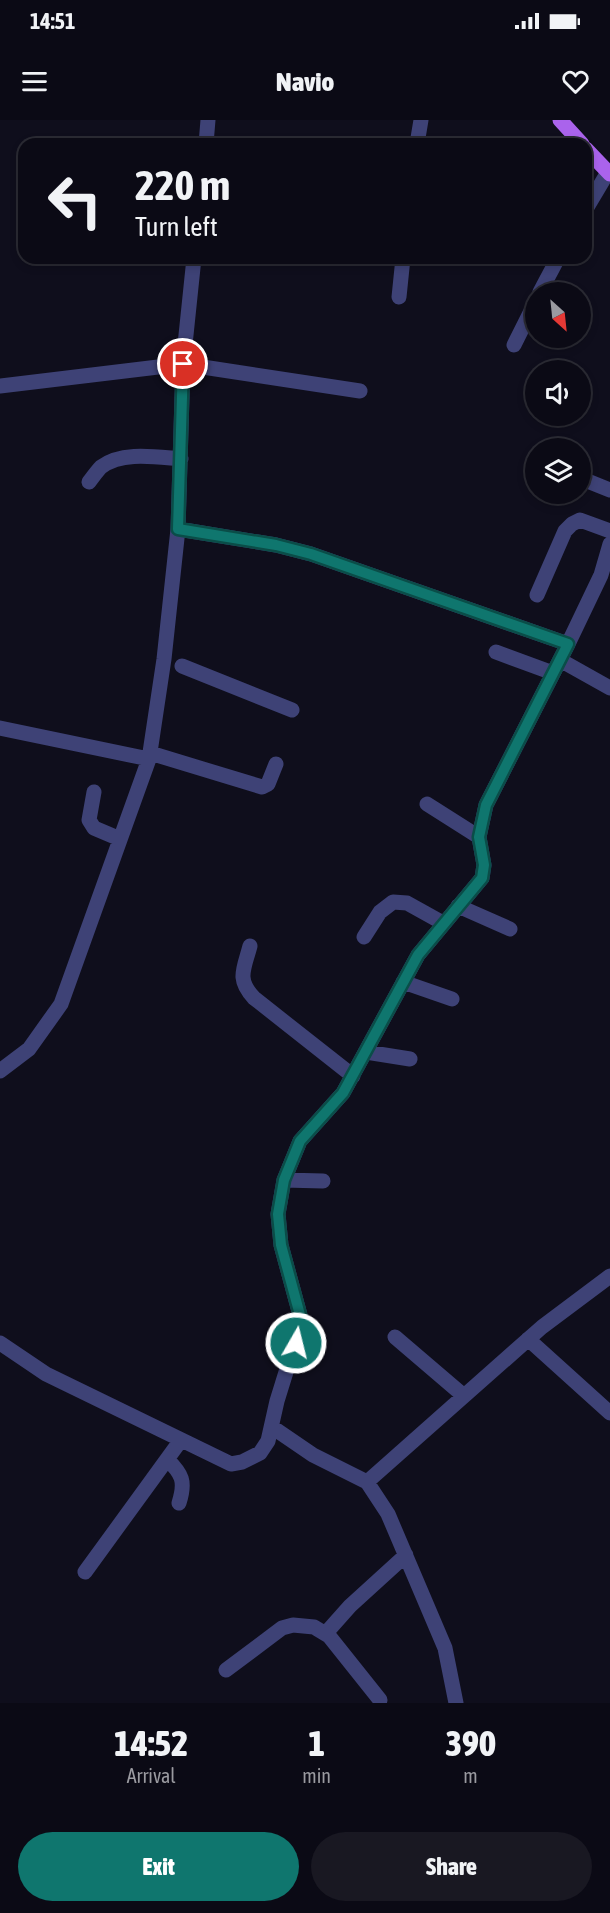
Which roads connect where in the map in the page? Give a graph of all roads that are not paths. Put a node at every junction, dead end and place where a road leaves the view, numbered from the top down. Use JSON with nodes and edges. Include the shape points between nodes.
{"nodes":[{"id":1,"x":208,"y":120,"type":"edge"},
{"id":2,"x":421,"y":120,"type":"edge"},
{"id":3,"x":560,"y":120,"type":"edge"},
{"id":4,"x":206,"y":138,"type":"edge"},
{"id":5,"x":418,"y":138,"type":"edge"},
{"id":6,"x":576,"y":138,"type":"edge"},
{"id":7,"x":592,"y":155,"type":"edge"},
{"id":8,"x":609,"y":173,"type":"edge"},
{"id":9,"x":592,"y":200,"type":"edge"},
{"id":10,"x":193,"y":264,"type":"edge"},
{"id":11,"x":402,"y":264,"type":"edge"},
{"id":12,"x":555,"y":264,"type":"edge"},
{"id":13,"x":545,"y":282,"type":"edge"},
{"id":14,"x":399,"y":297,"type":"dead end"},
{"id":15,"x":525,"y":323,"type":"edge"},
{"id":16,"x":514,"y":345,"type":"dead end"},
{"id":17,"x":183,"y":364,"type":"junction"},
{"id":18,"x":0,"y":386,"type":"edge"},
{"id":19,"x":360,"y":391,"type":"dead end"},
{"id":20,"x":171,"y":459,"type":"junction"},
{"id":21,"x":89,"y":482,"type":"dead end"},
{"id":22,"x":591,"y":482,"type":"edge"},
{"id":23,"x":610,"y":490,"type":"edge"},
{"id":24,"x":178,"y":529,"type":"junction"},
{"id":25,"x":610,"y":531,"type":"edge"},
{"id":26,"x":610,"y":544,"type":"edge"},
{"id":27,"x":537,"y":595,"type":"dead end"},
{"id":28,"x":568,"y":644,"type":"junction"},
{"id":29,"x":496,"y":652,"type":"dead end"},
{"id":30,"x":171,"y":662,"type":"junction"},
{"id":31,"x":556,"y":667,"type":"junction"},
{"id":32,"x":610,"y":688,"type":"edge"},
{"id":33,"x":292,"y":710,"type":"dead end"},
{"id":34,"x":0,"y":728,"type":"edge"},
{"id":35,"x":149,"y":756,"type":"junction"},
{"id":36,"x":276,"y":764,"type":"dead end"},
{"id":37,"x":94,"y":792,"type":"dead end"},
{"id":38,"x":427,"y":804,"type":"dead end"},
{"id":39,"x":479,"y":837,"type":"junction"},
{"id":40,"x":120,"y":839,"type":"junction"},
{"id":41,"x":458,"y":906,"type":"junction"},
{"id":42,"x":443,"y":923,"type":"junction"},
{"id":43,"x":510,"y":929,"type":"dead end"},
{"id":44,"x":363,"y":937,"type":"dead end"},
{"id":45,"x":249,"y":946,"type":"dead end"},
{"id":46,"x":403,"y":982,"type":"junction"},
{"id":47,"x":452,"y":999,"type":"dead end"},
{"id":48,"x":366,"y":1052,"type":"junction"},
{"id":49,"x":410,"y":1059,"type":"dead end"},
{"id":50,"x":2,"y":1066,"type":"edge"},
{"id":51,"x":352,"y":1076,"type":"junction"},
{"id":52,"x":284,"y":1180,"type":"junction"},
{"id":53,"x":323,"y":1182,"type":"dead end"},
{"id":54,"x":610,"y":1276,"type":"edge"},
{"id":55,"x":395,"y":1337,"type":"dead end"},
{"id":56,"x":528,"y":1339,"type":"junction"},
{"id":57,"x":0,"y":1343,"type":"edge"},
{"id":58,"x":464,"y":1396,"type":"junction"},
{"id":59,"x":610,"y":1413,"type":"edge"},
{"id":60,"x":272,"y":1427,"type":"junction"},
{"id":61,"x":181,"y":1440,"type":"junction"},
{"id":62,"x":167,"y":1459,"type":"junction"},
{"id":63,"x":367,"y":1482,"type":"junction"},
{"id":64,"x":179,"y":1503,"type":"dead end"},
{"id":65,"x":406,"y":1555,"type":"junction"},
{"id":66,"x":85,"y":1572,"type":"dead end"},
{"id":67,"x":326,"y":1634,"type":"junction"},
{"id":68,"x":226,"y":1670,"type":"dead end"},
{"id":69,"x":380,"y":1700,"type":"dead end"},
{"id":70,"x":456,"y":1703,"type":"edge"}],
"edges":[{"from":1,"to":4,"type":"street"},
{"from":2,"to":5,"type":"street"},
{"from":3,"to":6,"type":"main road"},
{"from":7,"to":8,"type":"main road"},
{"from":8,"to":9,"type":"street"},
{"from":10,"to":17,"type":"street"},
{"from":11,"to":14,"type":"street"},
{"from":12,"to":13,"type":"street"},
{"from":15,"to":16,"type":"street"},
{"from":17,"to":18,"type":"street"},
{"from":17,"to":19,"type":"street"},
{"from":17,"to":20,"type":"street"},
{"from":20,"to":21,"type":"street","via":[[114,460]]},
{"from":20,"to":24,"type":"street"},
{"from":22,"to":23,"type":"street"},
{"from":24,"to":28,"type":"street","via":[[311,554]]},
{"from":24,"to":30,"type":"street"},
{"from":25,"to":27,"type":"street","via":[[580,520],[572,524],[565,531]]},
{"from":26,"to":28,"type":"street","via":[[601,575]]},
{"from":28,"to":31,"type":"street"},
{"from":29,"to":31,"type":"street"},
{"from":30,"to":33,"type":"street"},
{"from":30,"to":35,"type":"street"},
{"from":31,"to":32,"type":"street"},
{"from":31,"to":39,"type":"street","via":[[486,805]]},
{"from":34,"to":35,"type":"street"},
{"from":35,"to":36,"type":"street","via":[[262,787],[268,784]]},
{"from":35,"to":40,"type":"street"},
{"from":37,"to":40,"type":"street","via":[[89,820],[94,828]]},
{"from":38,"to":39,"type":"street"},
{"from":39,"to":41,"type":"street","via":[[482,878]]},
{"from":40,"to":50,"type":"street","via":[[61,1004],[29,1049]]},
{"from":41,"to":42,"type":"street"},
{"from":41,"to":43,"type":"street"},
{"from":42,"to":44,"type":"street","via":[[407,903],[393,902],[380,912]]},
{"from":42,"to":46,"type":"street"},
{"from":45,"to":51,"type":"street","via":[[242,977],[245,989]]},
{"from":46,"to":47,"type":"street"},
{"from":46,"to":48,"type":"street"},
{"from":48,"to":49,"type":"street"},
{"from":48,"to":51,"type":"street"},
{"from":51,"to":52,"type":"street","via":[[343,1093],[300,1141]]},
{"from":52,"to":53,"type":"street"},
{"from":52,"to":60,"type":"street","via":[[278,1214],[281,1245],[300,1315]]},
{"from":54,"to":56,"type":"street"},
{"from":55,"to":58,"type":"street"},
{"from":56,"to":58,"type":"street"},
{"from":56,"to":59,"type":"street"},
{"from":57,"to":61,"type":"street","via":[[46,1374]]},
{"from":58,"to":63,"type":"street"},
{"from":60,"to":61,"type":"street","via":[[260,1453],[231,1464]]},
{"from":60,"to":63,"type":"street","via":[[313,1455]]},
{"from":61,"to":62,"type":"street"},
{"from":62,"to":64,"type":"street","via":[[180,1472],[183,1491]]},
{"from":62,"to":66,"type":"street"},
{"from":63,"to":65,"type":"street","via":[[388,1514]]},
{"from":65,"to":67,"type":"street","via":[[350,1606]]},
{"from":65,"to":70,"type":"street","via":[[445,1648]]},
{"from":67,"to":68,"type":"street","via":[[314,1627],[293,1625]]},
{"from":67,"to":69,"type":"street"}]}
